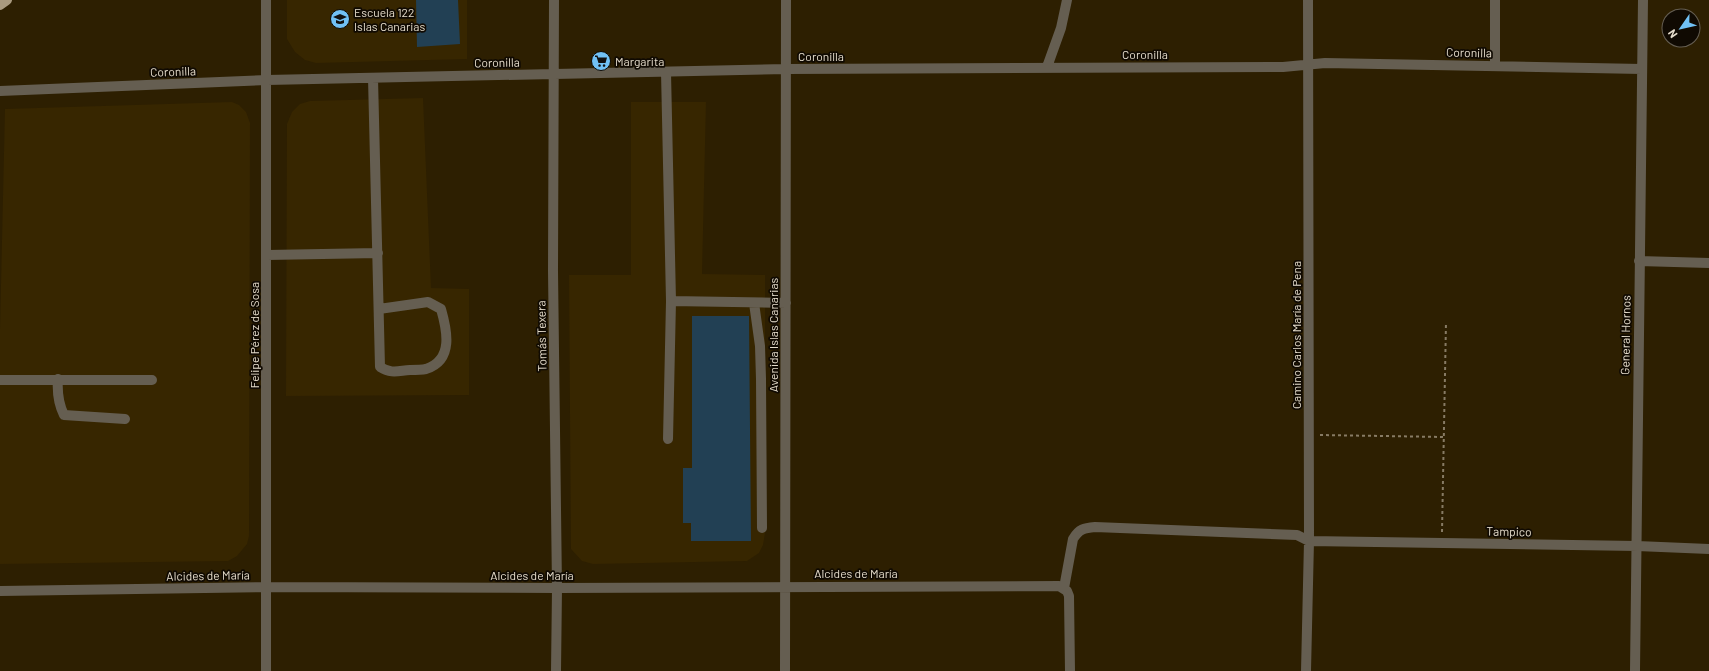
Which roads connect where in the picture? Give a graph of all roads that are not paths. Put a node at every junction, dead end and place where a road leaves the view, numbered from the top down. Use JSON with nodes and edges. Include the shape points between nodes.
{"nodes":[{"id":1,"x":7,"y":0,"type":"edge"},
{"id":2,"x":266,"y":0,"type":"edge"},
{"id":3,"x":554,"y":0,"type":"edge"},
{"id":4,"x":786,"y":0,"type":"edge"},
{"id":5,"x":1067,"y":0,"type":"edge"},
{"id":6,"x":1308,"y":0,"type":"edge"},
{"id":7,"x":1495,"y":0,"type":"edge"},
{"id":8,"x":1643,"y":0,"type":"edge"},
{"id":9,"x":0,"y":4,"type":"edge"},
{"id":10,"x":1309,"y":65,"type":"junction"},
{"id":11,"x":1495,"y":66,"type":"junction"},
{"id":12,"x":1046,"y":68,"type":"junction"},
{"id":13,"x":786,"y":69,"type":"junction"},
{"id":14,"x":1642,"y":69,"type":"junction"},
{"id":15,"x":666,"y":72,"type":"junction"},
{"id":16,"x":554,"y":74,"type":"junction"},
{"id":17,"x":373,"y":78,"type":"junction"},
{"id":18,"x":267,"y":80,"type":"junction"},
{"id":19,"x":0,"y":91,"type":"edge"},
{"id":20,"x":378,"y":253,"type":"junction"},
{"id":21,"x":267,"y":254,"type":"junction"},
{"id":22,"x":1639,"y":261,"type":"junction"},
{"id":23,"x":1709,"y":263,"type":"edge"},
{"id":24,"x":671,"y":301,"type":"junction"},
{"id":25,"x":754,"y":303,"type":"junction"},
{"id":26,"x":786,"y":303,"type":"junction"},
{"id":27,"x":379,"y":308,"type":"junction"},
{"id":28,"x":58,"y":379,"type":"junction"},
{"id":29,"x":0,"y":380,"type":"edge"},
{"id":30,"x":152,"y":380,"type":"dead end"},
{"id":31,"x":126,"y":419,"type":"dead end"},
{"id":32,"x":668,"y":439,"type":"dead end"},
{"id":33,"x":762,"y":528,"type":"dead end"},
{"id":34,"x":1309,"y":541,"type":"junction"},
{"id":35,"x":1637,"y":546,"type":"junction"},
{"id":36,"x":1709,"y":549,"type":"edge"},
{"id":37,"x":785,"y":586,"type":"junction"},
{"id":38,"x":267,"y":587,"type":"junction"},
{"id":39,"x":557,"y":588,"type":"junction"},
{"id":40,"x":1064,"y":588,"type":"junction"},
{"id":41,"x":0,"y":591,"type":"edge"},
{"id":42,"x":266,"y":671,"type":"edge"},
{"id":43,"x":556,"y":671,"type":"edge"},
{"id":44,"x":785,"y":671,"type":"edge"},
{"id":45,"x":1070,"y":671,"type":"edge"},
{"id":46,"x":1306,"y":671,"type":"edge"},
{"id":47,"x":1635,"y":671,"type":"edge"}],
"edges":[{"from":1,"to":9,"type":"main road"},
{"from":2,"to":18,"type":"street","name":"Felipe Pérez de Sosa"},
{"from":3,"to":16,"type":"street","name":"Tomás Texera"},
{"from":4,"to":13,"type":"street","name":"Avenida Islas Canarias"},
{"from":5,"to":12,"type":"street","via":[[1061,28]]},
{"from":6,"to":10,"type":"street","name":"Camino Carlos María de Pena"},
{"from":7,"to":11,"type":"street"},
{"from":8,"to":14,"type":"street","name":"General Hornos"},
{"from":10,"to":11,"type":"street","name":"Coronilla","via":[[1325,63]]},
{"from":10,"to":12,"type":"street","name":"Coronilla"},
{"from":10,"to":34,"type":"street","name":"Camino Carlos María de Pena"},
{"from":11,"to":14,"type":"street","name":"Coronilla"},
{"from":12,"to":13,"type":"street","name":"Coronilla"},
{"from":13,"to":15,"type":"street","name":"Coronilla"},
{"from":13,"to":26,"type":"street","name":"Avenida Islas Canarias"},
{"from":14,"to":22,"type":"street","name":"General Hornos"},
{"from":15,"to":16,"type":"street","name":"Coronilla"},
{"from":15,"to":24,"type":"street"},
{"from":16,"to":17,"type":"street","name":"Coronilla"},
{"from":16,"to":39,"type":"street","name":"Tomás Texera","via":[[553,271]]},
{"from":17,"to":18,"type":"street","name":"Coronilla"},
{"from":17,"to":20,"type":"street"},
{"from":18,"to":19,"type":"street","name":"Coronilla"},
{"from":18,"to":21,"type":"street","name":"Felipe Pérez de Sosa"},
{"from":20,"to":21,"type":"street"},
{"from":20,"to":27,"type":"street"},
{"from":21,"to":38,"type":"street","name":"Felipe Pérez de Sosa"},
{"from":22,"to":23,"type":"street"},
{"from":22,"to":35,"type":"street","name":"General Hornos"},
{"from":24,"to":25,"type":"street"},
{"from":24,"to":32,"type":"street"},
{"from":25,"to":26,"type":"street"},
{"from":25,"to":33,"type":"street","via":[[760,346]]},
{"from":26,"to":37,"type":"street","name":"Avenida Islas Canarias"},
{"from":27,"to":27,"type":"street","via":[[380,366],[388,372],[426,369],[439,362],[446,347],[447,330],[441,309],[428,302]]},
{"from":28,"to":29,"type":"street"},
{"from":28,"to":30,"type":"street"},
{"from":28,"to":31,"type":"street","via":[[57,392],[64,415]]},
{"from":34,"to":35,"type":"street","name":"Tampico"},
{"from":34,"to":40,"type":"street","name":"Tampico","via":[[1297,535],[1083,528],[1073,539]]},
{"from":34,"to":46,"type":"street","name":"Camino Carlos María de Pena"},
{"from":35,"to":36,"type":"street","name":"Tampico"},
{"from":35,"to":47,"type":"street","name":"General Hornos"},
{"from":37,"to":39,"type":"street","name":"Alcides de María"},
{"from":37,"to":40,"type":"street","name":"Alcides de María"},
{"from":37,"to":44,"type":"street","name":"Avenida Islas Canarias"},
{"from":38,"to":39,"type":"street","name":"Alcides de María"},
{"from":38,"to":41,"type":"street","name":"Alcides de María"},
{"from":38,"to":42,"type":"street","name":"Felipe Pérez de Sosa"},
{"from":39,"to":43,"type":"street","name":"Tomás Texera"},
{"from":40,"to":45,"type":"street","via":[[1069,596]]}]}
